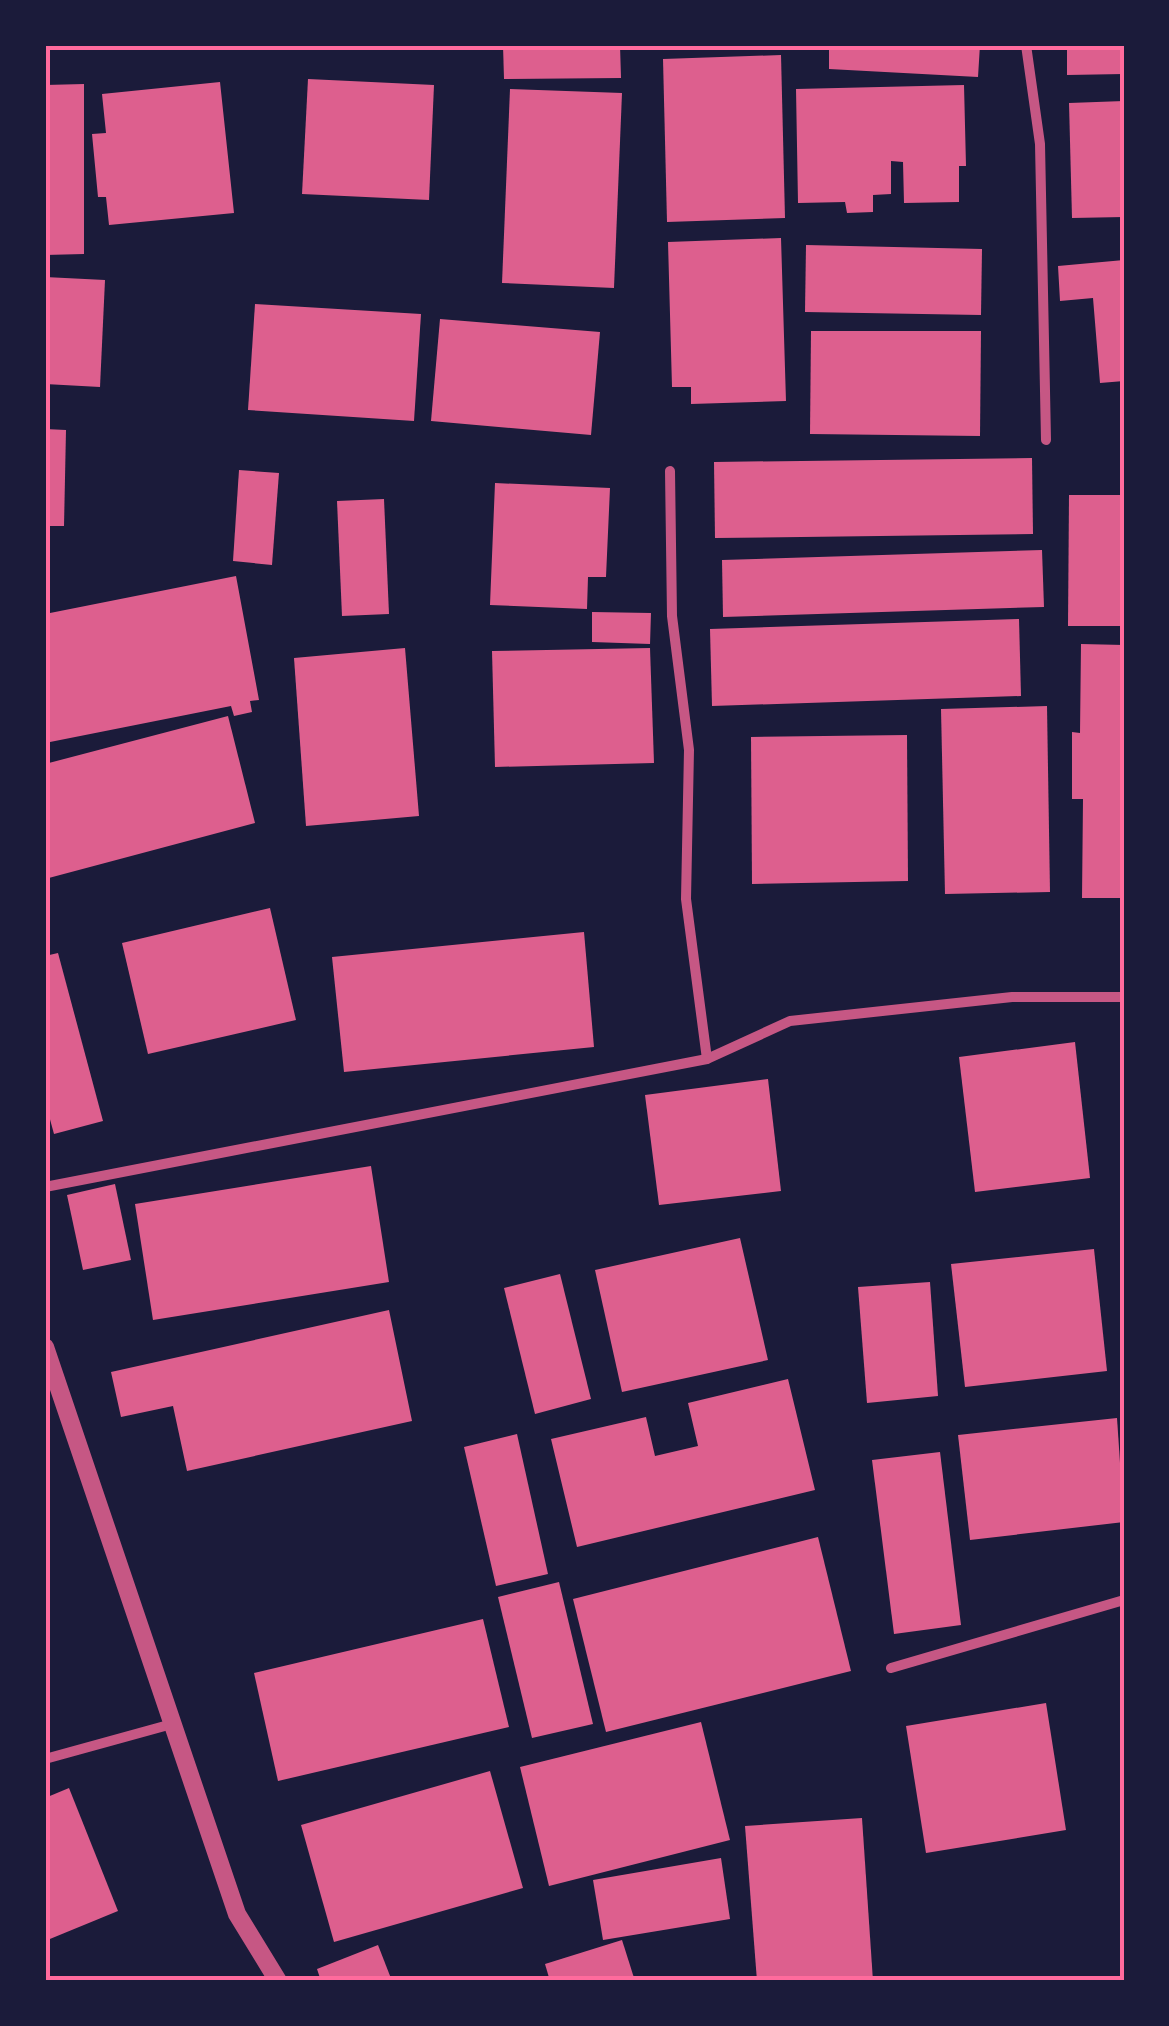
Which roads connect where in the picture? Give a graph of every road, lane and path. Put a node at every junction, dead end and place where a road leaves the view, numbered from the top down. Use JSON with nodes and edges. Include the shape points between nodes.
{"nodes":[{"id":1,"x":1026,"y":45,"type":"edge"},
{"id":2,"x":1046,"y":440,"type":"dead end"},
{"id":3,"x":670,"y":471,"type":"dead end"},
{"id":4,"x":1124,"y":997,"type":"edge"},
{"id":5,"x":707,"y":1060,"type":"junction"},
{"id":6,"x":45,"y":1186,"type":"edge"},
{"id":7,"x":45,"y":1347,"type":"edge"},
{"id":8,"x":1124,"y":1600,"type":"edge"},
{"id":9,"x":891,"y":1668,"type":"dead end"},
{"id":10,"x":172,"y":1724,"type":"junction"},
{"id":11,"x":45,"y":1758,"type":"edge"},
{"id":12,"x":278,"y":1981,"type":"edge"}],
"edges":[{"from":1,"to":2,"type":"street","via":[[1040,144]]},
{"from":3,"to":5,"type":"street","via":[[672,616],[689,750],[686,898]]},
{"from":4,"to":5,"type":"street","via":[[1012,996],[790,1021]]},
{"from":5,"to":6,"type":"street"},
{"from":7,"to":10,"type":"street"},
{"from":8,"to":9,"type":"street"},
{"from":10,"to":11,"type":"street"},
{"from":10,"to":12,"type":"street","via":[[237,1914]]}]}
